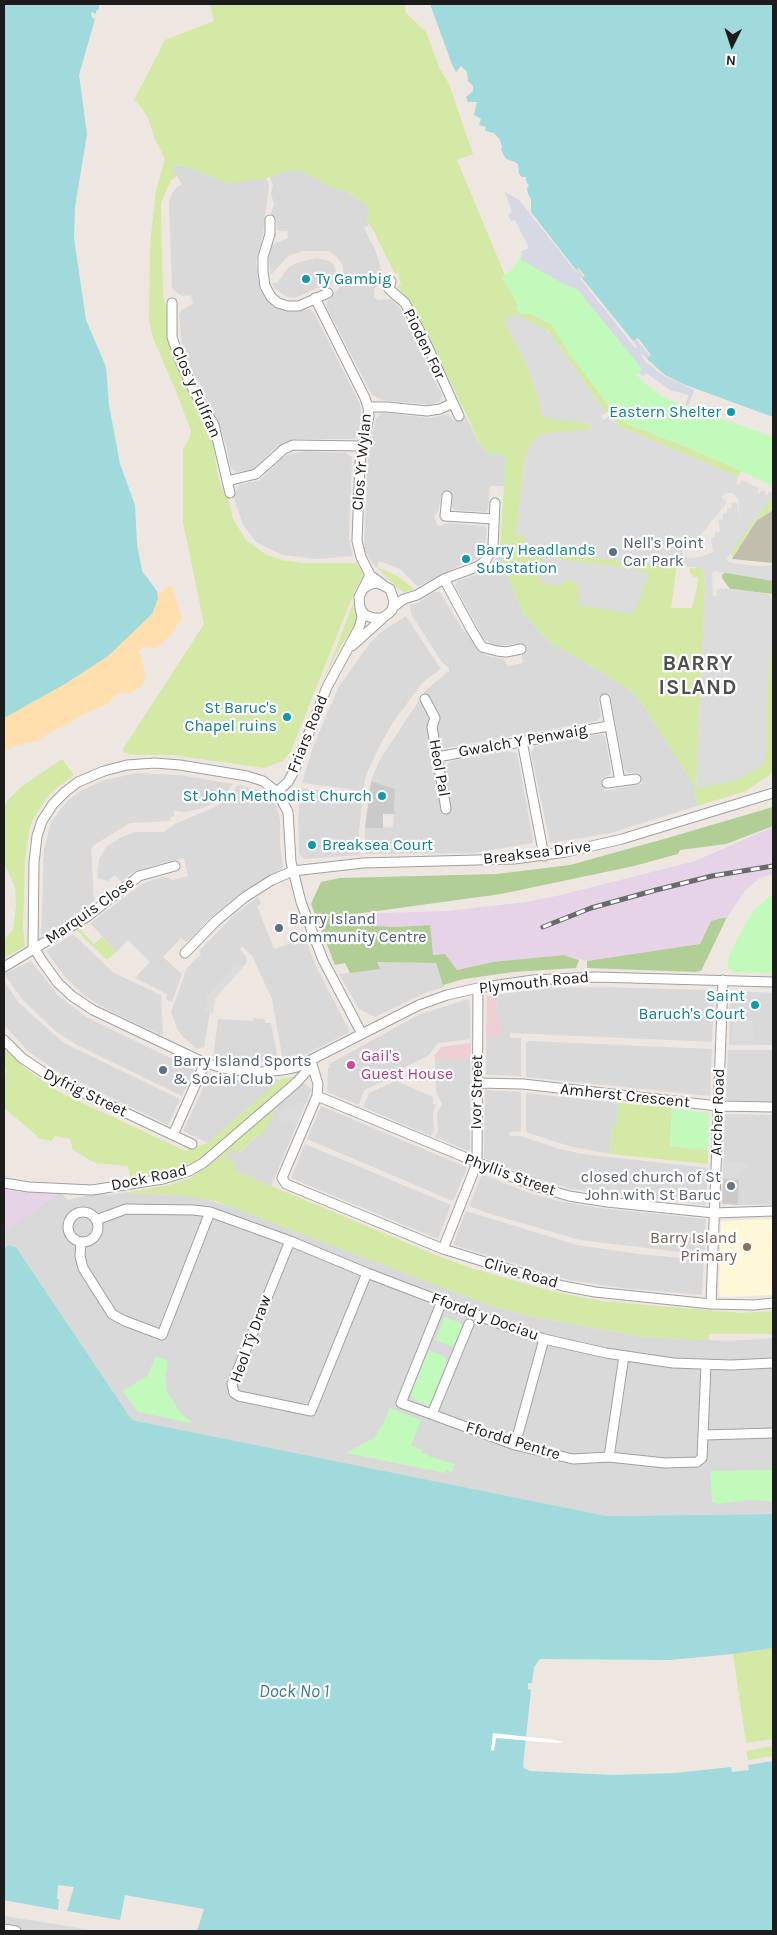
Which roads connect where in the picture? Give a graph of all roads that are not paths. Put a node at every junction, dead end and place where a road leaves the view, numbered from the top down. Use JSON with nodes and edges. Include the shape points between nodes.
{"nodes":[{"id":1,"x":270,"y":220,"type":"dead end"},
{"id":2,"x":387,"y":288,"type":"dead end"},
{"id":3,"x":328,"y":293,"type":"dead end"},
{"id":4,"x":315,"y":298,"type":"junction"},
{"id":5,"x":172,"y":303,"type":"dead end"},
{"id":6,"x":453,"y":403,"type":"junction"},
{"id":7,"x":368,"y":407,"type":"junction"},
{"id":8,"x":459,"y":416,"type":"dead end"},
{"id":9,"x":362,"y":446,"type":"junction"},
{"id":10,"x":227,"y":481,"type":"junction"},
{"id":11,"x":230,"y":493,"type":"dead end"},
{"id":12,"x":447,"y":496,"type":"dead end"},
{"id":13,"x":495,"y":503,"type":"dead end"},
{"id":14,"x":494,"y":519,"type":"junction"},
{"id":15,"x":370,"y":575,"type":"junction"},
{"id":16,"x":444,"y":579,"type":"junction"},
{"id":17,"x":382,"y":584,"type":"junction"},
{"id":18,"x":364,"y":588,"type":"junction"},
{"id":19,"x":393,"y":593,"type":"junction"},
{"id":20,"x":404,"y":599,"type":"junction"},
{"id":21,"x":393,"y":607,"type":"junction"},
{"id":22,"x":360,"y":608,"type":"junction"},
{"id":23,"x":386,"y":616,"type":"junction"},
{"id":24,"x":521,"y":649,"type":"dead end"},
{"id":25,"x":344,"y":656,"type":"junction"},
{"id":26,"x":426,"y":699,"type":"dead end"},
{"id":27,"x":605,"y":699,"type":"dead end"},
{"id":28,"x":610,"y":726,"type":"junction"},
{"id":29,"x":522,"y":741,"type":"junction"},
{"id":30,"x":437,"y":757,"type":"junction"},
{"id":31,"x":636,"y":779,"type":"dead end"},
{"id":32,"x":620,"y":781,"type":"junction"},
{"id":33,"x":607,"y":784,"type":"dead end"},
{"id":34,"x":277,"y":792,"type":"junction"},
{"id":35,"x":773,"y":793,"type":"edge"},
{"id":36,"x":446,"y":809,"type":"dead end"},
{"id":37,"x":544,"y":856,"type":"junction"},
{"id":38,"x":175,"y":866,"type":"dead end"},
{"id":39,"x":293,"y":871,"type":"junction"},
{"id":40,"x":35,"y":949,"type":"junction"},
{"id":41,"x":184,"y":953,"type":"dead end"},
{"id":42,"x":4,"y":967,"type":"edge"},
{"id":43,"x":722,"y":980,"type":"junction"},
{"id":44,"x":773,"y":982,"type":"edge"},
{"id":45,"x":478,"y":988,"type":"junction"},
{"id":46,"x":362,"y":1034,"type":"junction"},
{"id":47,"x":4,"y":1040,"type":"edge"},
{"id":48,"x":311,"y":1061,"type":"junction"},
{"id":49,"x":205,"y":1063,"type":"junction"},
{"id":50,"x":478,"y":1083,"type":"junction"},
{"id":51,"x":317,"y":1096,"type":"junction"},
{"id":52,"x":718,"y":1106,"type":"junction"},
{"id":53,"x":773,"y":1107,"type":"edge"},
{"id":54,"x":173,"y":1135,"type":"junction"},
{"id":55,"x":192,"y":1144,"type":"dead end"},
{"id":56,"x":477,"y":1163,"type":"junction"},
{"id":57,"x":4,"y":1182,"type":"edge"},
{"id":58,"x":773,"y":1211,"type":"edge"},
{"id":59,"x":210,"y":1212,"type":"junction"},
{"id":60,"x":714,"y":1213,"type":"junction"},
{"id":61,"x":96,"y":1220,"type":"junction"},
{"id":62,"x":290,"y":1241,"type":"junction"},
{"id":63,"x":81,"y":1242,"type":"junction"},
{"id":64,"x":443,"y":1249,"type":"junction"},
{"id":65,"x":367,"y":1273,"type":"junction"},
{"id":66,"x":442,"y":1301,"type":"junction"},
{"id":67,"x":773,"y":1302,"type":"edge"},
{"id":68,"x":711,"y":1304,"type":"junction"},
{"id":69,"x":469,"y":1324,"type":"dead end"},
{"id":70,"x":544,"y":1339,"type":"junction"},
{"id":71,"x":624,"y":1356,"type":"junction"},
{"id":72,"x":773,"y":1363,"type":"edge"},
{"id":73,"x":706,"y":1365,"type":"junction"},
{"id":74,"x":432,"y":1414,"type":"junction"},
{"id":75,"x":773,"y":1433,"type":"edge"},
{"id":76,"x":704,"y":1435,"type":"junction"},
{"id":77,"x":515,"y":1445,"type":"junction"},
{"id":78,"x":609,"y":1457,"type":"junction"},
{"id":79,"x":4,"y":1929,"type":"edge"},
{"id":80,"x":16,"y":1931,"type":"edge"}],
"edges":[{"from":1,"to":4,"type":"street","via":[[263,271],[271,297],[288,306],[299,306]]},
{"from":2,"to":6,"type":"street","name":"Pioden For","via":[[404,303]]},
{"from":3,"to":4,"type":"street"},
{"from":4,"to":7,"type":"street","name":"Clos Yr Wylan"},
{"from":5,"to":10,"type":"street","name":"Clos y Fulfran","via":[[172,337],[190,384],[214,425]]},
{"from":6,"to":7,"type":"street","via":[[427,411]]},
{"from":6,"to":8,"type":"street","name":"Pioden For"},
{"from":7,"to":9,"type":"street","name":"Clos Yr Wylan"},
{"from":9,"to":10,"type":"street","via":[[293,444],[256,474]]},
{"from":9,"to":15,"type":"street","name":"Clos Yr Wylan","via":[[357,541]]},
{"from":10,"to":11,"type":"street","name":"Clos y Fulfran"},
{"from":12,"to":14,"type":"street","via":[[446,516]]},
{"from":13,"to":14,"type":"street"},
{"from":14,"to":16,"type":"street","via":[[493,546],[486,560],[479,566]]},
{"from":15,"to":17,"type":"street","name":"Clos Yr Wylan"},
{"from":15,"to":18,"type":"street"},
{"from":16,"to":20,"type":"street","via":[[418,595]]},
{"from":16,"to":24,"type":"street","via":[[482,647],[506,652]]},
{"from":17,"to":18,"type":"street"},
{"from":17,"to":19,"type":"street"},
{"from":18,"to":22,"type":"street","via":[[359,597]]},
{"from":19,"to":20,"type":"street"},
{"from":19,"to":21,"type":"street"},
{"from":20,"to":21,"type":"street"},
{"from":21,"to":23,"type":"street"},
{"from":22,"to":23,"type":"street","via":[[373,618]]},
{"from":22,"to":25,"type":"street","name":"Friars Road","via":[[360,625]]},
{"from":23,"to":25,"type":"street","name":"Friars Road"},
{"from":25,"to":34,"type":"street","name":"Friars Road","via":[[316,712],[294,771]]},
{"from":26,"to":30,"type":"street","name":"Heol Pal","via":[[436,718],[432,727]]},
{"from":27,"to":28,"type":"street"},
{"from":28,"to":29,"type":"street","name":"Gwalch Y Penwaig"},
{"from":28,"to":32,"type":"street"},
{"from":29,"to":30,"type":"street","name":"Gwalch Y Penwaig"},
{"from":29,"to":37,"type":"street"},
{"from":30,"to":36,"type":"street","name":"Heol Pal"},
{"from":31,"to":32,"type":"street"},
{"from":32,"to":33,"type":"street"},
{"from":34,"to":39,"type":"street","name":"Friars Road","via":[[288,812]]},
{"from":34,"to":40,"type":"street","via":[[269,784],[250,776],[162,764],[127,765],[78,782],[48,810],[37,836],[32,936]]},
{"from":35,"to":37,"type":"street","name":"Breaksea Drive","via":[[600,845]]},
{"from":37,"to":39,"type":"street","name":"Breaksea Drive","via":[[487,861],[362,863]]},
{"from":38,"to":40,"type":"street","name":"Marquis Close","via":[[139,876],[88,916]]},
{"from":39,"to":41,"type":"street","name":"Breaksea Drive","via":[[245,897]]},
{"from":39,"to":46,"type":"street","name":"Friars Road","via":[[323,960]]},
{"from":40,"to":42,"type":"street"},
{"from":40,"to":49,"type":"street","name":"Plymouth Road","via":[[58,982],[86,1006]]},
{"from":43,"to":44,"type":"street","name":"Plymouth Road"},
{"from":43,"to":45,"type":"street","name":"Plymouth Road","via":[[564,978]]},
{"from":43,"to":52,"type":"street","name":"Archer Road"},
{"from":45,"to":46,"type":"street","name":"Plymouth Road","via":[[419,1005]]},
{"from":45,"to":50,"type":"street","name":"Ivor Street"},
{"from":46,"to":48,"type":"street","name":"Plymouth Road"},
{"from":47,"to":54,"type":"street","name":"Dyfrig Street","via":[[30,1064],[52,1078]]},
{"from":48,"to":49,"type":"street","name":"Plymouth Road","via":[[282,1070],[261,1072],[231,1070]]},
{"from":48,"to":51,"type":"street","via":[[318,1084]]},
{"from":48,"to":57,"type":"street","name":"Dock Road","via":[[296,1083],[203,1163],[189,1171],[163,1179],[92,1190],[29,1187]]},
{"from":49,"to":54,"type":"street"},
{"from":50,"to":52,"type":"street","name":"Amherst Crescent","via":[[523,1084]]},
{"from":50,"to":56,"type":"street","name":"Ivor Street"},
{"from":51,"to":56,"type":"street","name":"Phyllis Street"},
{"from":51,"to":64,"type":"street","name":"Clive Road","via":[[283,1182]]},
{"from":52,"to":53,"type":"street","name":"Amherst Crescent"},
{"from":52,"to":60,"type":"street","name":"Archer Road"},
{"from":54,"to":55,"type":"street","name":"Dyfrig Street"},
{"from":56,"to":60,"type":"street","name":"Phyllis Street","via":[[532,1186],[570,1196]]},
{"from":56,"to":64,"type":"street","name":"Ivor Street"},
{"from":58,"to":60,"type":"street","name":"Phyllis Street"},
{"from":59,"to":61,"type":"street","name":"Ffordd y Dociau","via":[[126,1209]]},
{"from":59,"to":62,"type":"street","name":"Ffordd y Dociau"},
{"from":59,"to":63,"type":"street","via":[[162,1335],[112,1314],[83,1268]]},
{"from":60,"to":68,"type":"street","name":"Archer Road"},
{"from":61,"to":63,"type":"street","via":[[96,1233],[90,1240]]},
{"from":61,"to":63,"type":"street","via":[[84,1212],[70,1218],[69,1233]]},
{"from":62,"to":65,"type":"street","name":"Ffordd y Dociau"},
{"from":62,"to":65,"type":"street","name":"Heol Tŷ Draw","via":[[232,1384],[234,1393],[239,1396],[311,1412]]},
{"from":64,"to":68,"type":"street","name":"Clive Road","via":[[563,1286]]},
{"from":65,"to":66,"type":"street","name":"Ffordd y Dociau"},
{"from":66,"to":70,"type":"street","name":"Ffordd y Dociau"},
{"from":66,"to":74,"type":"street","name":"Ffordd Pentre","via":[[401,1403]]},
{"from":67,"to":68,"type":"street","name":"Clive Road"},
{"from":69,"to":74,"type":"street"},
{"from":70,"to":71,"type":"street","name":"Ffordd y Dociau"},
{"from":70,"to":77,"type":"street"},
{"from":71,"to":73,"type":"street","name":"Ffordd y Dociau"},
{"from":71,"to":78,"type":"street"},
{"from":72,"to":73,"type":"street","name":"Ffordd y Dociau"},
{"from":73,"to":76,"type":"street","name":"Ffordd Pentre"},
{"from":74,"to":77,"type":"street","name":"Ffordd Pentre"},
{"from":75,"to":76,"type":"street"},
{"from":76,"to":78,"type":"street","name":"Ffordd Pentre","via":[[702,1458],[697,1462],[665,1463]]},
{"from":77,"to":78,"type":"street","name":"Ffordd Pentre","via":[[573,1459]]},
{"from":79,"to":80,"type":"street"}]}
